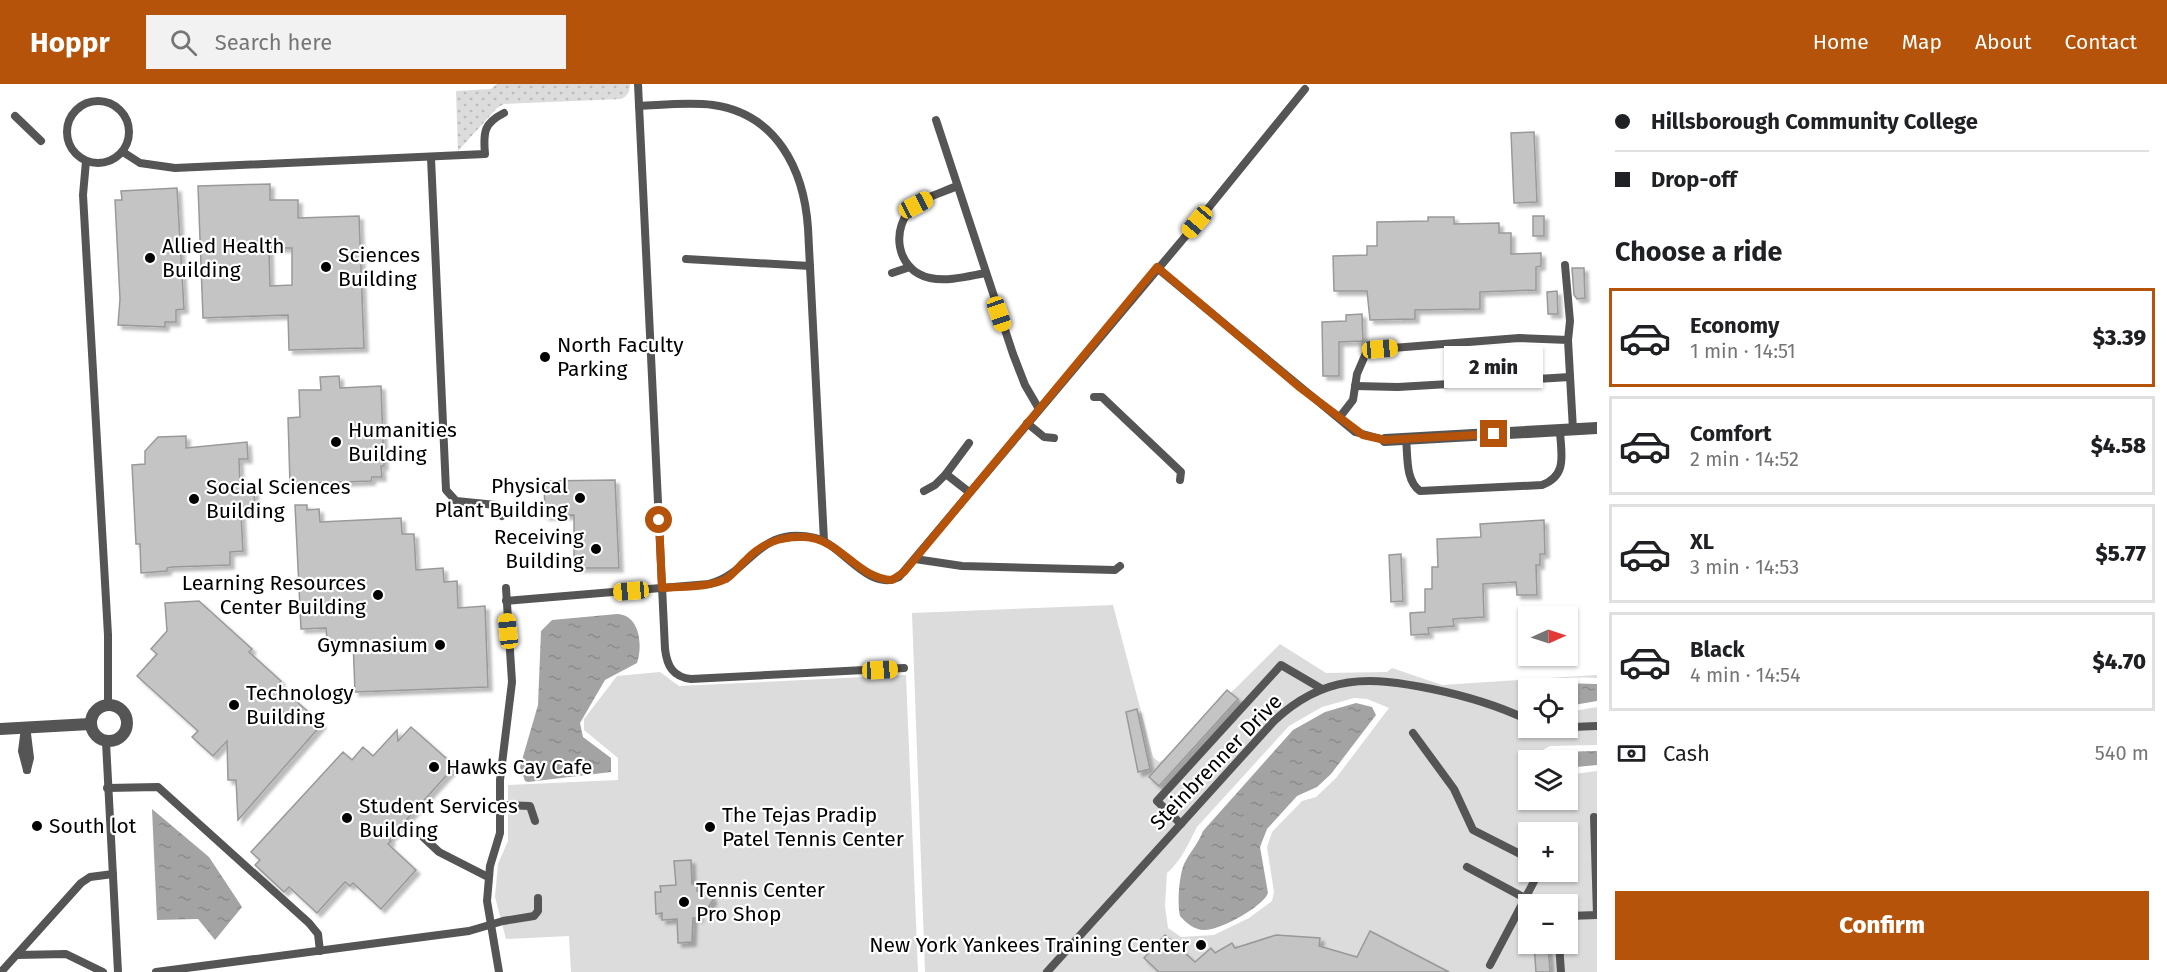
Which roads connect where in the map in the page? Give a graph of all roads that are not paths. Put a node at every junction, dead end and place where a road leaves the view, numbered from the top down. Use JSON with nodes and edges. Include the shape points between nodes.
{"nodes":[{"id":1,"x":638,"y":84,"type":"edge"},
{"id":2,"x":1305,"y":89,"type":"dead end"},
{"id":3,"x":639,"y":106,"type":"junction"},
{"id":4,"x":504,"y":112,"type":"dead end"},
{"id":5,"x":15,"y":116,"type":"dead end"},
{"id":6,"x":936,"y":120,"type":"dead end"},
{"id":7,"x":41,"y":141,"type":"dead end"},
{"id":8,"x":123,"y":152,"type":"junction"},
{"id":9,"x":430,"y":158,"type":"junction"},
{"id":10,"x":86,"y":161,"type":"junction"},
{"id":11,"x":957,"y":186,"type":"junction"},
{"id":12,"x":686,"y":259,"type":"dead end"},
{"id":13,"x":1565,"y":265,"type":"dead end"},
{"id":14,"x":810,"y":266,"type":"junction"},
{"id":15,"x":910,"y":267,"type":"junction"},
{"id":16,"x":1157,"y":267,"type":"junction"},
{"id":17,"x":892,"y":273,"type":"dead end"},
{"id":18,"x":986,"y":273,"type":"junction"},
{"id":19,"x":1568,"y":340,"type":"junction"},
{"id":20,"x":1570,"y":377,"type":"junction"},
{"id":21,"x":1355,"y":386,"type":"junction"},
{"id":22,"x":1094,"y":397,"type":"dead end"},
{"id":23,"x":1039,"y":409,"type":"junction"},
{"id":24,"x":1339,"y":418,"type":"junction"},
{"id":25,"x":1027,"y":423,"type":"junction"},
{"id":26,"x":1597,"y":429,"type":"edge"},
{"id":27,"x":1560,"y":430,"type":"junction"},
{"id":28,"x":1573,"y":430,"type":"junction"},
{"id":29,"x":1054,"y":438,"type":"dead end"},
{"id":30,"x":1406,"y":439,"type":"junction"},
{"id":31,"x":1385,"y":440,"type":"joint"},
{"id":32,"x":969,"y":443,"type":"dead end"},
{"id":33,"x":946,"y":474,"type":"junction"},
{"id":34,"x":1180,"y":480,"type":"dead end"},
{"id":35,"x":924,"y":490,"type":"dead end"},
{"id":36,"x":969,"y":492,"type":"junction"},
{"id":37,"x":502,"y":516,"type":"dead end"},
{"id":38,"x":824,"y":541,"type":"junction"},
{"id":39,"x":915,"y":559,"type":"junction"},
{"id":40,"x":1120,"y":566,"type":"dead end"},
{"id":41,"x":506,"y":588,"type":"dead end"},
{"id":42,"x":662,"y":588,"type":"junction"},
{"id":43,"x":506,"y":601,"type":"junction"},
{"id":44,"x":904,"y":668,"type":"dead end"},
{"id":45,"x":1322,"y":689,"type":"junction"},
{"id":46,"x":108,"y":705,"type":"junction"},
{"id":47,"x":1518,"y":716,"type":"edge"},
{"id":48,"x":90,"y":724,"type":"junction"},
{"id":49,"x":1597,"y":726,"type":"edge"},
{"id":50,"x":1578,"y":727,"type":"edge"},
{"id":51,"x":0,"y":729,"type":"edge"},
{"id":52,"x":1413,"y":733,"type":"dead end"},
{"id":53,"x":106,"y":742,"type":"junction"},
{"id":54,"x":107,"y":788,"type":"junction"},
{"id":55,"x":500,"y":805,"type":"junction"},
{"id":56,"x":1594,"y":817,"type":"dead end"},
{"id":57,"x":535,"y":821,"type":"dead end"},
{"id":58,"x":1181,"y":824,"type":"junction"},
{"id":59,"x":421,"y":836,"type":"dead end"},
{"id":60,"x":1518,"y":853,"type":"edge"},
{"id":61,"x":1467,"y":867,"type":"dead end"},
{"id":62,"x":113,"y":874,"type":"junction"},
{"id":63,"x":488,"y":877,"type":"junction"},
{"id":64,"x":1518,"y":895,"type":"edge"},
{"id":65,"x":538,"y":898,"type":"dead end"},
{"id":66,"x":1518,"y":914,"type":"edge"},
{"id":67,"x":1578,"y":916,"type":"edge"},
{"id":68,"x":1597,"y":916,"type":"edge"},
{"id":69,"x":490,"y":925,"type":"junction"},
{"id":70,"x":320,"y":951,"type":"junction"},
{"id":71,"x":1560,"y":954,"type":"edge"},
{"id":72,"x":17,"y":955,"type":"junction"},
{"id":73,"x":1490,"y":965,"type":"dead end"},
{"id":74,"x":196,"y":970,"type":"edge"},
{"id":75,"x":1,"y":972,"type":"edge"},
{"id":76,"x":103,"y":972,"type":"edge"},
{"id":77,"x":118,"y":972,"type":"edge"},
{"id":78,"x":156,"y":972,"type":"edge"},
{"id":79,"x":499,"y":972,"type":"edge"},
{"id":80,"x":1047,"y":972,"type":"edge"},
{"id":81,"x":1561,"y":972,"type":"edge"}],
"edges":[{"from":1,"to":3,"type":"lane"},
{"from":2,"to":16,"type":"lane"},
{"from":3,"to":14,"type":"lane","via":[[715,105],[747,116],[768,131],[786,151],[803,188]]},
{"from":3,"to":42,"type":"lane"},
{"from":4,"to":9,"type":"lane","via":[[491,119],[483,131],[484,154]]},
{"from":5,"to":7,"type":"lane"},
{"from":6,"to":11,"type":"lane"},
{"from":8,"to":9,"type":"lane","via":[[140,163],[175,168]]},
{"from":8,"to":10,"type":"lane","via":[[106,163]]},
{"from":8,"to":10,"type":"lane","via":[[130,133],[124,113],[116,106],[96,101],[77,109],[68,127],[71,147]]},
{"from":9,"to":37,"type":"lane","via":[[446,490],[456,501],[496,505]]},
{"from":10,"to":46,"type":"lane","via":[[83,195],[108,635]]},
{"from":11,"to":15,"type":"lane","via":[[916,205],[907,214],[898,238],[900,252]]},
{"from":11,"to":18,"type":"lane"},
{"from":12,"to":14,"type":"lane"},
{"from":13,"to":19,"type":"lane"},
{"from":14,"to":38,"type":"lane"},
{"from":15,"to":17,"type":"lane"},
{"from":15,"to":18,"type":"lane","via":[[931,278]]},
{"from":16,"to":23,"type":"lane"},
{"from":16,"to":24,"type":"lane"},
{"from":18,"to":23,"type":"lane","via":[[1025,385]]},
{"from":19,"to":20,"type":"lane"},
{"from":19,"to":21,"type":"lane","via":[[1519,338],[1380,349],[1366,353]]},
{"from":20,"to":21,"type":"lane"},
{"from":20,"to":28,"type":"lane"},
{"from":21,"to":24,"type":"lane","via":[[1353,400]]},
{"from":22,"to":34,"type":"lane","via":[[1102,397],[1156,448],[1180,472]]},
{"from":23,"to":25,"type":"lane"},
{"from":24,"to":31,"type":"lane","via":[[1363,435]]},
{"from":25,"to":29,"type":"lane","via":[[1044,437]]},
{"from":25,"to":36,"type":"lane"},
{"from":26,"to":28,"type":"street"},
{"from":27,"to":28,"type":"street"},
{"from":27,"to":30,"type":"street"},
{"from":27,"to":30,"type":"lane","via":[[1559,473],[1555,480],[1542,485],[1420,491],[1410,478]]},
{"from":30,"to":31,"type":"street"},
{"from":32,"to":33,"type":"lane"},
{"from":33,"to":35,"type":"lane"},
{"from":33,"to":36,"type":"lane"},
{"from":36,"to":39,"type":"lane"},
{"from":38,"to":39,"type":"lane","via":[[864,573],[878,578],[892,580]]},
{"from":38,"to":42,"type":"lane","via":[[804,537],[779,539],[762,546],[719,582]]},
{"from":39,"to":40,"type":"lane","via":[[962,566],[1115,570]]},
{"from":41,"to":43,"type":"lane"},
{"from":42,"to":43,"type":"lane"},
{"from":42,"to":44,"type":"lane","via":[[666,655],[669,667],[681,677]]},
{"from":43,"to":55,"type":"lane","via":[[512,682]]},
{"from":45,"to":47,"type":"lane","name":"Steinbrenner Drive","via":[[1349,682],[1388,680],[1485,702]]},
{"from":45,"to":58,"type":"lane","name":"Steinbrenner Drive","via":[[1291,706],[1274,721]]},
{"from":45,"to":58,"type":"lane","via":[[1281,665],[1157,801]]},
{"from":46,"to":48,"type":"street","via":[[98,709]]},
{"from":46,"to":53,"type":"street","via":[[120,708],[127,724],[123,735]]},
{"from":48,"to":51,"type":"street"},
{"from":48,"to":53,"type":"street","via":[[95,736]]},
{"from":49,"to":50,"type":"lane"},
{"from":52,"to":60,"type":"lane","via":[[1454,789],[1473,830]]},
{"from":53,"to":54,"type":"lane"},
{"from":54,"to":62,"type":"lane"},
{"from":54,"to":70,"type":"lane","via":[[158,787],[309,923],[318,934]]},
{"from":55,"to":57,"type":"lane","via":[[530,806]]},
{"from":55,"to":63,"type":"lane","via":[[500,833]]},
{"from":56,"to":68,"type":"lane"},
{"from":58,"to":80,"type":"lane","name":"Steinbrenner Drive"},
{"from":59,"to":63,"type":"lane","via":[[439,852]]},
{"from":61,"to":64,"type":"lane"},
{"from":62,"to":72,"type":"lane","via":[[90,877],[81,883]]},
{"from":62,"to":77,"type":"lane"},
{"from":63,"to":69,"type":"lane"},
{"from":65,"to":69,"type":"lane","via":[[534,916]]},
{"from":66,"to":73,"type":"lane"},
{"from":67,"to":68,"type":"lane"},
{"from":69,"to":70,"type":"lane"},
{"from":69,"to":79,"type":"lane"},
{"from":70,"to":74,"type":"lane"},
{"from":71,"to":81,"type":"lane"},
{"from":72,"to":75,"type":"lane"},
{"from":72,"to":76,"type":"lane","via":[[66,954]]},
{"from":74,"to":78,"type":"lane"}]}
